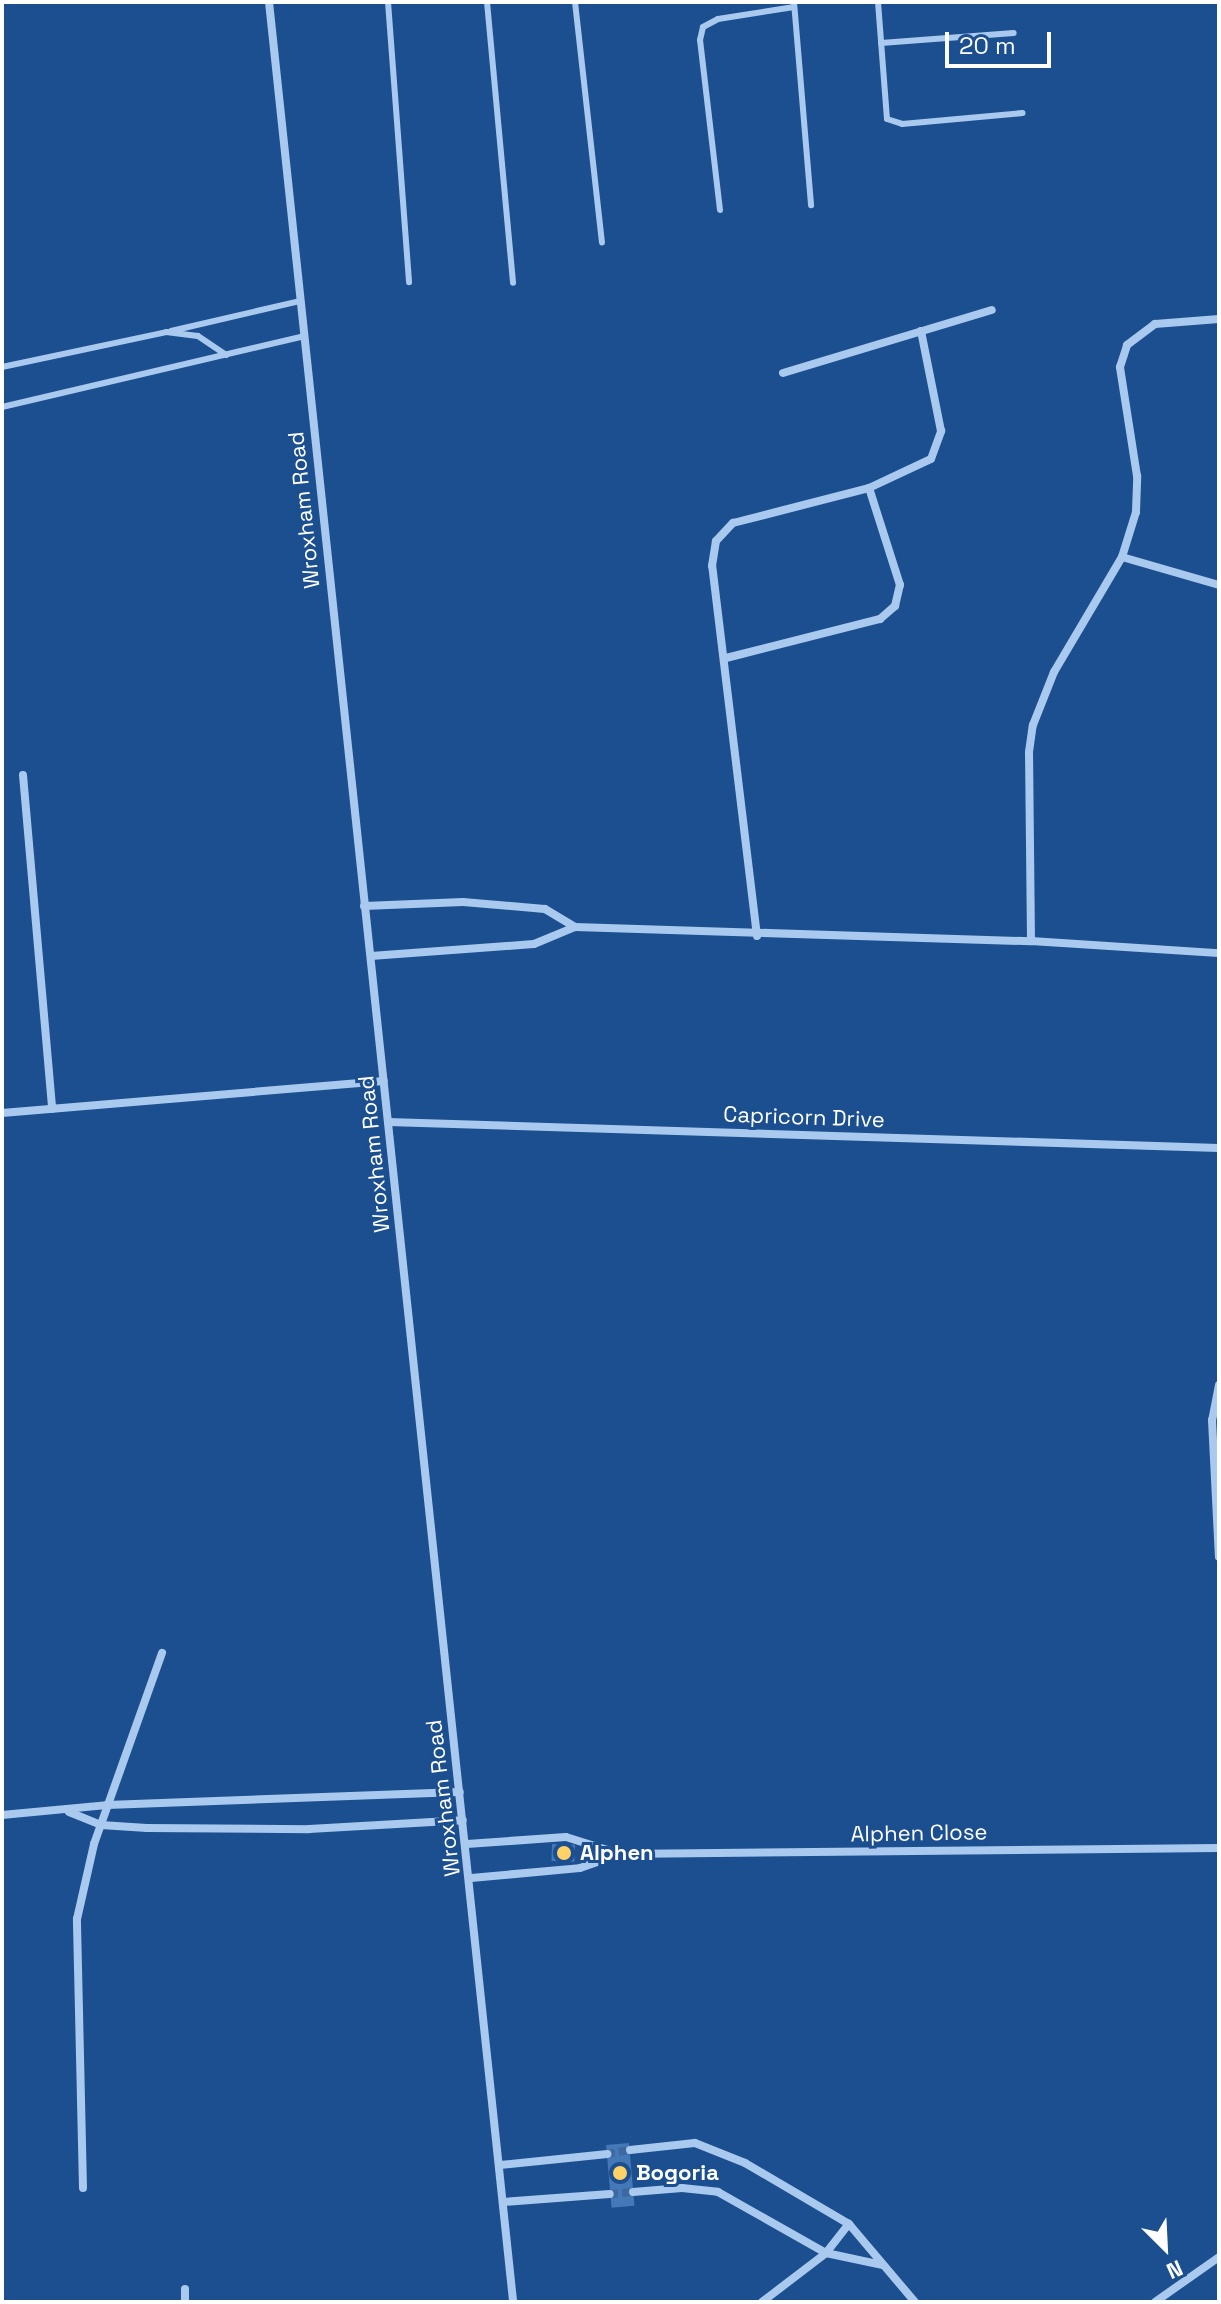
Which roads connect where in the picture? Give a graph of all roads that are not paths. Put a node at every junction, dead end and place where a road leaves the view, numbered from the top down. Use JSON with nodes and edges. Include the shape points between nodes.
{"nodes":[{"id":1,"x":269,"y":2,"type":"edge"},
{"id":2,"x":388,"y":2,"type":"edge"},
{"id":3,"x":487,"y":2,"type":"edge"},
{"id":4,"x":575,"y":2,"type":"edge"},
{"id":5,"x":878,"y":2,"type":"edge"},
{"id":6,"x":794,"y":4,"type":"edge"},
{"id":7,"x":1014,"y":33,"type":"dead end"},
{"id":8,"x":881,"y":43,"type":"junction"},
{"id":9,"x":1022,"y":113,"type":"dead end"},
{"id":10,"x":811,"y":205,"type":"dead end"},
{"id":11,"x":720,"y":210,"type":"dead end"},
{"id":12,"x":602,"y":242,"type":"dead end"},
{"id":13,"x":409,"y":282,"type":"dead end"},
{"id":14,"x":513,"y":283,"type":"dead end"},
{"id":15,"x":300,"y":301,"type":"junction"},
{"id":16,"x":992,"y":310,"type":"dead end"},
{"id":17,"x":1219,"y":319,"type":"edge"},
{"id":18,"x":921,"y":331,"type":"junction"},
{"id":19,"x":166,"y":332,"type":"junction"},
{"id":20,"x":304,"y":336,"type":"junction"},
{"id":21,"x":226,"y":355,"type":"junction"},
{"id":22,"x":2,"y":367,"type":"edge"},
{"id":23,"x":783,"y":373,"type":"dead end"},
{"id":24,"x":2,"y":407,"type":"edge"},
{"id":25,"x":869,"y":488,"type":"junction"},
{"id":26,"x":1122,"y":557,"type":"junction"},
{"id":27,"x":1219,"y":585,"type":"edge"},
{"id":28,"x":726,"y":658,"type":"junction"},
{"id":29,"x":23,"y":775,"type":"dead end"},
{"id":30,"x":364,"y":906,"type":"junction"},
{"id":31,"x":575,"y":927,"type":"junction"},
{"id":32,"x":757,"y":936,"type":"junction"},
{"id":33,"x":1031,"y":941,"type":"junction"},
{"id":34,"x":1219,"y":953,"type":"edge"},
{"id":35,"x":371,"y":956,"type":"junction"},
{"id":36,"x":384,"y":1081,"type":"junction"},
{"id":37,"x":52,"y":1109,"type":"junction"},
{"id":38,"x":2,"y":1113,"type":"edge"},
{"id":39,"x":388,"y":1122,"type":"junction"},
{"id":40,"x":1219,"y":1148,"type":"edge"},
{"id":41,"x":1219,"y":1385,"type":"edge"},
{"id":42,"x":1219,"y":1557,"type":"edge"},
{"id":43,"x":162,"y":1653,"type":"dead end"},
{"id":44,"x":460,"y":1792,"type":"junction"},
{"id":45,"x":107,"y":1805,"type":"junction"},
{"id":46,"x":68,"y":1811,"type":"junction"},
{"id":47,"x":2,"y":1815,"type":"edge"},
{"id":48,"x":463,"y":1820,"type":"junction"},
{"id":49,"x":101,"y":1825,"type":"junction"},
{"id":50,"x":467,"y":1844,"type":"junction"},
{"id":51,"x":1219,"y":1848,"type":"edge"},
{"id":52,"x":620,"y":1854,"type":"junction"},
{"id":53,"x":471,"y":1878,"type":"junction"},
{"id":54,"x":630,"y":2150,"type":"tunnel mouth"},
{"id":55,"x":607,"y":2154,"type":"tunnel mouth"},
{"id":56,"x":500,"y":2165,"type":"junction"},
{"id":57,"x":83,"y":2188,"type":"dead end"},
{"id":58,"x":633,"y":2192,"type":"tunnel mouth"},
{"id":59,"x":610,"y":2194,"type":"tunnel mouth"},
{"id":60,"x":503,"y":2202,"type":"junction"},
{"id":61,"x":849,"y":2224,"type":"junction"},
{"id":62,"x":826,"y":2253,"type":"junction"},
{"id":63,"x":1219,"y":2257,"type":"edge"},
{"id":64,"x":883,"y":2265,"type":"junction"},
{"id":65,"x":185,"y":2289,"type":"dead end"},
{"id":66,"x":185,"y":2302,"type":"edge"},
{"id":67,"x":513,"y":2302,"type":"edge"},
{"id":68,"x":762,"y":2302,"type":"edge"},
{"id":69,"x":915,"y":2302,"type":"edge"},
{"id":70,"x":1155,"y":2302,"type":"edge"}],
"edges":[{"from":1,"to":15,"type":"street","name":"Wroxham Road"},
{"from":2,"to":13,"type":"lane"},
{"from":3,"to":14,"type":"lane"},
{"from":4,"to":12,"type":"lane"},
{"from":5,"to":8,"type":"lane"},
{"from":6,"to":10,"type":"lane"},
{"from":6,"to":11,"type":"lane","via":[[718,19],[703,27],[700,40]]},
{"from":7,"to":8,"type":"lane"},
{"from":8,"to":9,"type":"lane","via":[[885,115],[891,121]]},
{"from":15,"to":19,"type":"lane"},
{"from":15,"to":20,"type":"street","name":"Wroxham Road"},
{"from":16,"to":18,"type":"street"},
{"from":17,"to":26,"type":"street","via":[[1155,324],[1127,345],[1120,367],[1138,494]]},
{"from":18,"to":23,"type":"street"},
{"from":18,"to":25,"type":"street","via":[[940,444],[924,464]]},
{"from":19,"to":21,"type":"lane","via":[[198,336]]},
{"from":19,"to":22,"type":"lane"},
{"from":20,"to":21,"type":"lane"},
{"from":20,"to":30,"type":"street","name":"Wroxham Road"},
{"from":21,"to":24,"type":"lane"},
{"from":25,"to":28,"type":"street","via":[[724,529],[712,566]]},
{"from":25,"to":28,"type":"street","via":[[900,585],[895,606],[880,619]]},
{"from":26,"to":27,"type":"street"},
{"from":26,"to":33,"type":"street","via":[[1054,672],[1033,725]]},
{"from":28,"to":32,"type":"street"},
{"from":29,"to":37,"type":"street"},
{"from":30,"to":31,"type":"street","via":[[463,902],[545,909]]},
{"from":30,"to":35,"type":"street","name":"Wroxham Road"},
{"from":31,"to":32,"type":"street"},
{"from":31,"to":35,"type":"street","via":[[534,944]]},
{"from":32,"to":33,"type":"street"},
{"from":33,"to":34,"type":"street"},
{"from":35,"to":36,"type":"street","name":"Wroxham Road"},
{"from":36,"to":37,"type":"street"},
{"from":36,"to":39,"type":"street","name":"Wroxham Road"},
{"from":37,"to":38,"type":"street"},
{"from":39,"to":40,"type":"street","name":"Capricorn Drive"},
{"from":39,"to":44,"type":"street","name":"Wroxham Road"},
{"from":41,"to":42,"type":"street","via":[[1212,1420]]},
{"from":43,"to":45,"type":"street"},
{"from":44,"to":45,"type":"street"},
{"from":44,"to":48,"type":"street","name":"Wroxham Road"},
{"from":45,"to":46,"type":"street"},
{"from":45,"to":49,"type":"street"},
{"from":46,"to":47,"type":"street"},
{"from":46,"to":49,"type":"street"},
{"from":48,"to":49,"type":"street","via":[[309,1829]]},
{"from":48,"to":50,"type":"street","name":"Wroxham Road"},
{"from":49,"to":57,"type":"street","via":[[86,1871],[76,1933]]},
{"from":50,"to":52,"type":"street","name":"Alphen Close","via":[[566,1837],[588,1839]]},
{"from":50,"to":53,"type":"street","name":"Wroxham Road"},
{"from":51,"to":52,"type":"street","name":"Alphen Close"},
{"from":52,"to":53,"type":"street","name":"Alphen Close","via":[[580,1868]]},
{"from":53,"to":56,"type":"street","name":"Wroxham Road"},
{"from":54,"to":61,"type":"street","via":[[695,2143],[718,2150]]},
{"from":55,"to":56,"type":"street"},
{"from":56,"to":60,"type":"street","name":"Wroxham Road"},
{"from":58,"to":62,"type":"street","via":[[718,2192]]},
{"from":59,"to":60,"type":"street"},
{"from":60,"to":67,"type":"street","name":"Wroxham Road"},
{"from":61,"to":62,"type":"street"},
{"from":61,"to":64,"type":"street"},
{"from":62,"to":64,"type":"street"},
{"from":62,"to":68,"type":"street"},
{"from":63,"to":70,"type":"street"},
{"from":64,"to":69,"type":"street"},
{"from":65,"to":66,"type":"street"}]}
